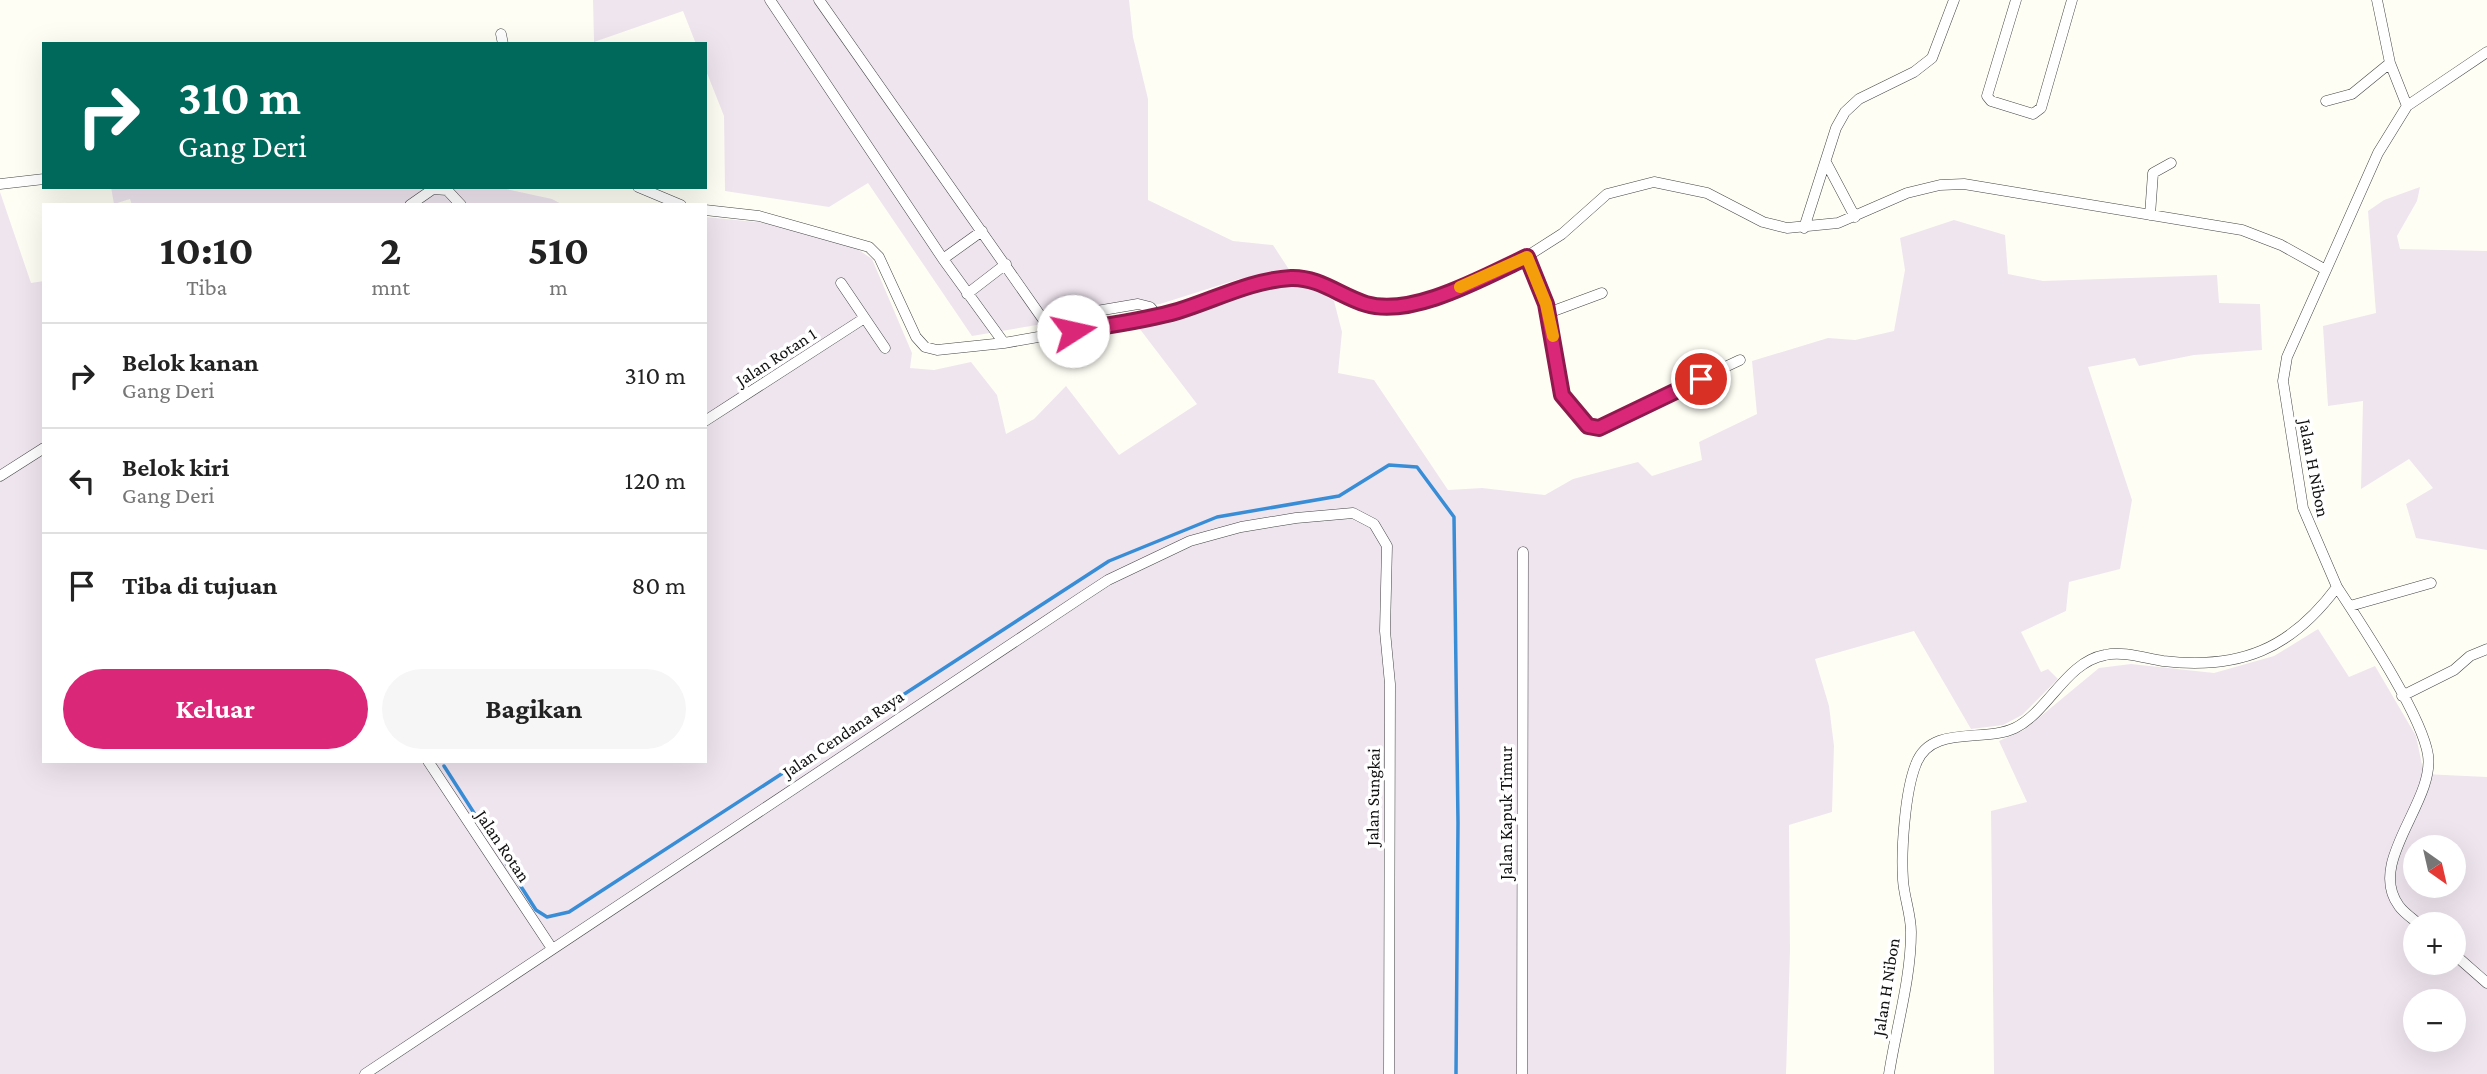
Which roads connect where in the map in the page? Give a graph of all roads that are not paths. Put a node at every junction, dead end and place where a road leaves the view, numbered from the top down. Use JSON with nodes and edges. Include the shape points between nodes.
{"nodes":[{"id":1,"x":770,"y":0,"type":"edge"},
{"id":2,"x":819,"y":0,"type":"edge"},
{"id":3,"x":1954,"y":0,"type":"edge"},
{"id":4,"x":2016,"y":0,"type":"edge"},
{"id":5,"x":2072,"y":0,"type":"edge"},
{"id":6,"x":2377,"y":0,"type":"edge"},
{"id":7,"x":2487,"y":52,"type":"edge"},
{"id":8,"x":2390,"y":63,"type":"junction"},
{"id":9,"x":2326,"y":101,"type":"dead end"},
{"id":10,"x":2407,"y":106,"type":"junction"},
{"id":11,"x":1827,"y":163,"type":"junction"},
{"id":12,"x":2171,"y":163,"type":"dead end"},
{"id":13,"x":42,"y":179,"type":"edge"},
{"id":14,"x":0,"y":184,"type":"edge"},
{"id":15,"x":433,"y":189,"type":"edge"},
{"id":16,"x":433,"y":189,"type":"edge"},
{"id":17,"x":643,"y":189,"type":"edge"},
{"id":18,"x":413,"y":203,"type":"edge"},
{"id":19,"x":459,"y":203,"type":"edge"},
{"id":20,"x":676,"y":203,"type":"edge"},
{"id":21,"x":707,"y":210,"type":"edge"},
{"id":22,"x":2150,"y":215,"type":"junction"},
{"id":23,"x":1855,"y":217,"type":"junction"},
{"id":24,"x":1804,"y":228,"type":"junction"},
{"id":25,"x":982,"y":231,"type":"junction"},
{"id":26,"x":1527,"y":257,"type":"junction"},
{"id":27,"x":943,"y":259,"type":"junction"},
{"id":28,"x":1006,"y":264,"type":"junction"},
{"id":29,"x":2326,"y":270,"type":"junction"},
{"id":30,"x":841,"y":283,"type":"dead end"},
{"id":31,"x":1602,"y":293,"type":"dead end"},
{"id":32,"x":967,"y":294,"type":"junction"},
{"id":33,"x":1548,"y":313,"type":"junction"},
{"id":34,"x":1158,"y":316,"type":"junction"},
{"id":35,"x":863,"y":319,"type":"junction"},
{"id":36,"x":1044,"y":320,"type":"junction"},
{"id":37,"x":1054,"y":335,"type":"junction"},
{"id":38,"x":1004,"y":343,"type":"junction"},
{"id":39,"x":886,"y":348,"type":"dead end"},
{"id":40,"x":1740,"y":360,"type":"dead end"},
{"id":41,"x":707,"y":420,"type":"edge"},
{"id":42,"x":42,"y":449,"type":"edge"},
{"id":43,"x":0,"y":476,"type":"edge"},
{"id":44,"x":1374,"y":523,"type":"joint"},
{"id":45,"x":1522,"y":552,"type":"dead end"},
{"id":46,"x":2431,"y":583,"type":"dead end"},
{"id":47,"x":2337,"y":587,"type":"junction"},
{"id":48,"x":2350,"y":606,"type":"junction"},
{"id":49,"x":2487,"y":649,"type":"edge"},
{"id":50,"x":2402,"y":695,"type":"junction"},
{"id":51,"x":429,"y":763,"type":"edge"},
{"id":52,"x":2406,"y":912,"type":"edge"},
{"id":53,"x":551,"y":947,"type":"junction"},
{"id":54,"x":2466,"y":965,"type":"edge"},
{"id":55,"x":2487,"y":983,"type":"edge"},
{"id":56,"x":365,"y":1074,"type":"edge"},
{"id":57,"x":1390,"y":1074,"type":"edge"},
{"id":58,"x":1522,"y":1074,"type":"edge"},
{"id":59,"x":1889,"y":1074,"type":"edge"}],
"edges":[{"from":1,"to":27,"type":"street"},
{"from":2,"to":25,"type":"street"},
{"from":3,"to":11,"type":"street","via":[[1932,58],[1850,105],[1836,128]]},
{"from":4,"to":5,"type":"street","via":[[1987,96],[2033,114],[2041,108]]},
{"from":6,"to":8,"type":"street"},
{"from":7,"to":10,"type":"street"},
{"from":8,"to":9,"type":"street","via":[[2352,94]]},
{"from":8,"to":10,"type":"street"},
{"from":10,"to":29,"type":"street","name":"Jalan H Nibon","via":[[2378,153]]},
{"from":11,"to":23,"type":"street"},
{"from":11,"to":24,"type":"street"},
{"from":12,"to":22,"type":"street","via":[[2153,173]]},
{"from":13,"to":14,"type":"street"},
{"from":15,"to":18,"type":"street"},
{"from":16,"to":19,"type":"street","via":[[447,190]]},
{"from":17,"to":20,"type":"street"},
{"from":21,"to":38,"type":"street","via":[[759,216],[869,247],[925,347],[953,350]]},
{"from":22,"to":23,"type":"street","via":[[1964,184],[1922,189]]},
{"from":22,"to":29,"type":"street","via":[[2253,233]]},
{"from":23,"to":24,"type":"street"},
{"from":24,"to":26,"type":"street","via":[[1775,226],[1707,193],[1654,182],[1607,194],[1562,234]]},
{"from":25,"to":27,"type":"street"},
{"from":25,"to":28,"type":"street"},
{"from":26,"to":33,"type":"street"},
{"from":26,"to":34,"type":"street","via":[[1470,284],[1387,309],[1308,279],[1290,278]]},
{"from":27,"to":32,"type":"street"},
{"from":28,"to":32,"type":"street"},
{"from":28,"to":36,"type":"street"},
{"from":29,"to":47,"type":"street","name":"Jalan H Nibon","via":[[2297,331],[2283,381],[2303,508]]},
{"from":30,"to":35,"type":"street"},
{"from":31,"to":33,"type":"street"},
{"from":32,"to":38,"type":"street"},
{"from":33,"to":40,"type":"street","via":[[1562,395],[1593,429]]},
{"from":34,"to":36,"type":"street","via":[[1150,307],[1138,304]]},
{"from":34,"to":37,"type":"street"},
{"from":35,"to":39,"type":"street"},
{"from":35,"to":41,"type":"street","name":"Jalan Rotan 1"},
{"from":36,"to":37,"type":"street"},
{"from":37,"to":38,"type":"street"},
{"from":42,"to":43,"type":"street"},
{"from":44,"to":53,"type":"street","name":"Jalan Cendana Raya","via":[[1353,513],[1241,527],[1190,541],[1119,574]]},
{"from":44,"to":57,"type":"street","name":"Jalan Sungkai","via":[[1387,546]]},
{"from":45,"to":58,"type":"street","name":"Jalan Kapuk Timur"},
{"from":46,"to":48,"type":"street"},
{"from":47,"to":48,"type":"street"},
{"from":47,"to":59,"type":"street","name":"Jalan H Nibon","via":[[2304,626],[2251,656],[2198,663],[2100,656],[2083,665],[2017,727],[1942,740],[1921,754],[1914,767],[1903,840],[1911,933]]},
{"from":48,"to":50,"type":"street"},
{"from":49,"to":50,"type":"street"},
{"from":50,"to":52,"type":"street","via":[[2426,745],[2429,769],[2389,874],[2399,906]]},
{"from":51,"to":53,"type":"street","name":"Jalan Rotan"},
{"from":53,"to":56,"type":"street","name":"Jalan Cendana Raya"},
{"from":54,"to":55,"type":"street"}]}
